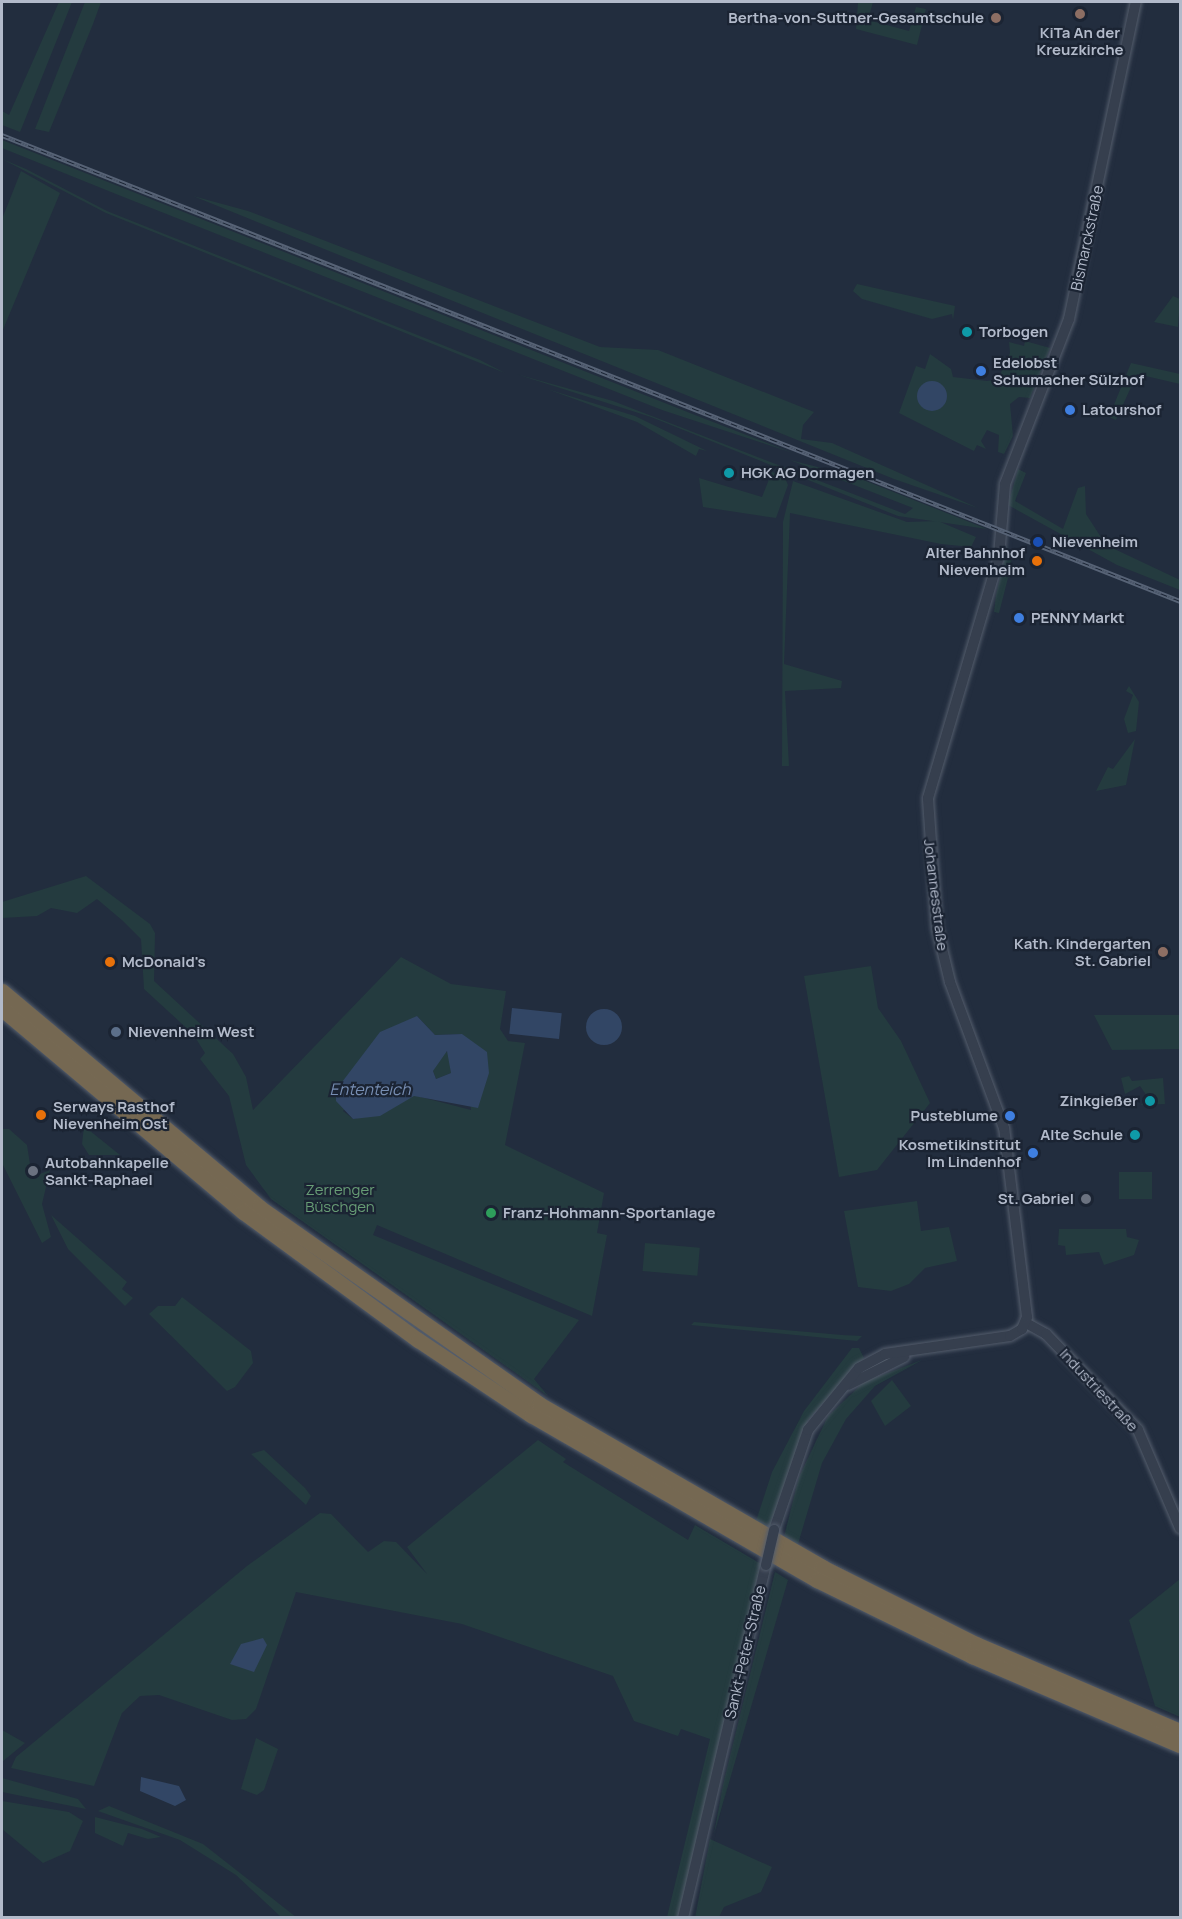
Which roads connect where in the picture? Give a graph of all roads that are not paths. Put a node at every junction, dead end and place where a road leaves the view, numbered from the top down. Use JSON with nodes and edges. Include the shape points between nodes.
{"nodes":[{"id":1,"x":1136,"y":2,"type":"edge"},
{"id":2,"x":1012,"y":466,"type":"joint"},
{"id":3,"x":2,"y":991,"type":"edge"},
{"id":4,"x":2,"y":1009,"type":"edge"},
{"id":5,"x":1026,"y":1323,"type":"junction"},
{"id":6,"x":1180,"y":1528,"type":"edge"},
{"id":7,"x":1180,"y":1731,"type":"edge"},
{"id":8,"x":1180,"y":1745,"type":"edge"},
{"id":9,"x":683,"y":1917,"type":"edge"}],
"edges":[{"from":1,"to":2,"type":"street","name":"Bismarckstraße","via":[[1069,319]]},
{"from":2,"to":5,"type":"street","name":"Johannesstraße","via":[[1001,503],[999,556],[934,768],[927,811],[944,959],[1008,1143]]},
{"from":3,"to":7,"type":"highway","via":[[259,1207],[538,1404],[822,1567],[976,1644]]},
{"from":4,"to":8,"type":"highway","via":[[252,1219],[531,1415],[817,1580],[982,1661]]},
{"from":5,"to":6,"type":"street","name":"Industriestraße","via":[[1046,1334],[1121,1409],[1159,1470]]},
{"from":5,"to":9,"type":"street","name":"Sankt-Peter-Straße","bridge":true,"via":[[1010,1336],[872,1359],[832,1396],[797,1453],[774,1530]]}]}
